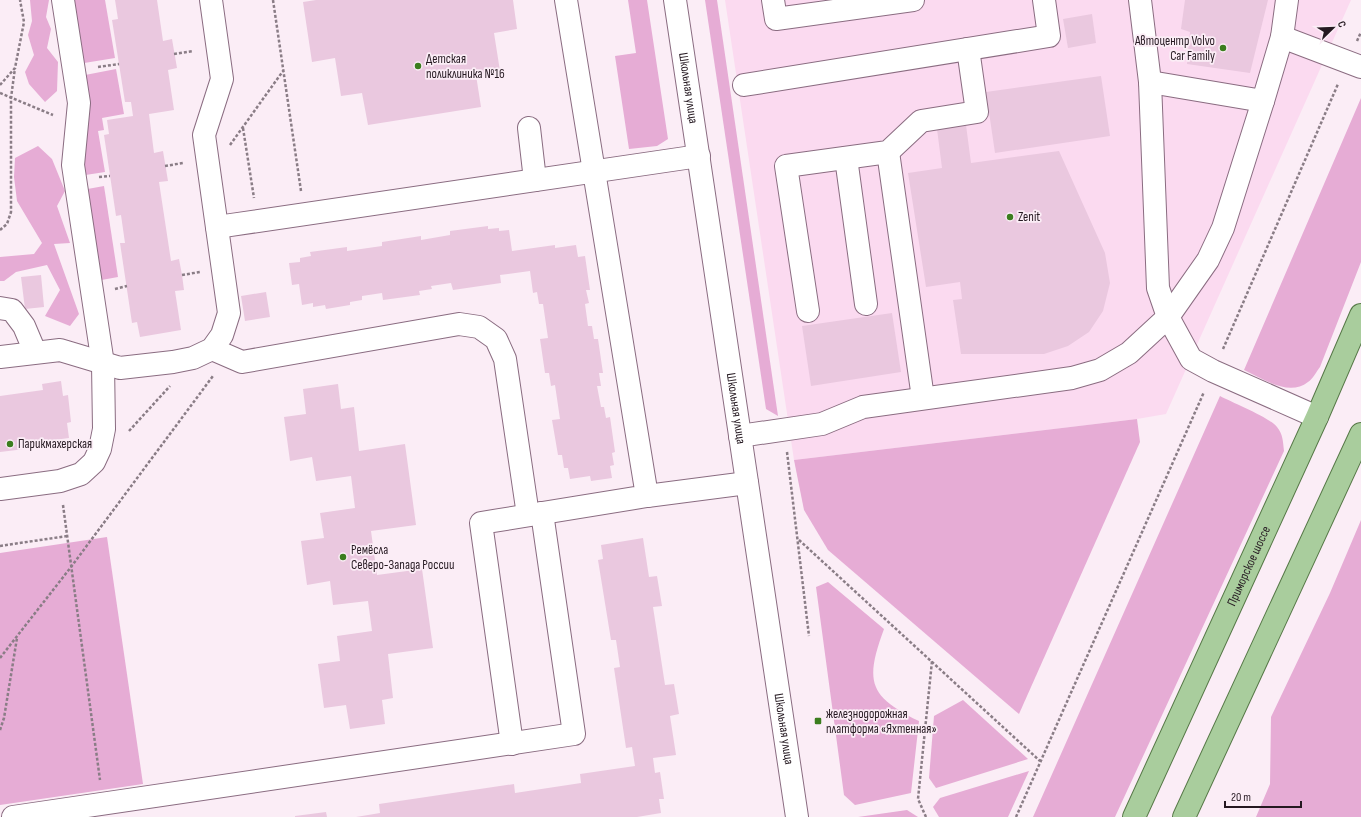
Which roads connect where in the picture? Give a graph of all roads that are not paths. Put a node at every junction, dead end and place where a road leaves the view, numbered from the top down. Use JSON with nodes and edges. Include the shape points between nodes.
{"nodes":[{"id":1,"x":63,"y":0,"type":"edge"},
{"id":2,"x":211,"y":0,"type":"edge"},
{"id":3,"x":566,"y":0,"type":"edge"},
{"id":4,"x":675,"y":0,"type":"edge"},
{"id":5,"x":773,"y":0,"type":"edge"},
{"id":6,"x":913,"y":0,"type":"edge"},
{"id":7,"x":1044,"y":0,"type":"edge"},
{"id":8,"x":1140,"y":0,"type":"edge"},
{"id":9,"x":1287,"y":0,"type":"edge"},
{"id":10,"x":1282,"y":37,"type":"junction"},
{"id":11,"x":968,"y":49,"type":"junction"},
{"id":12,"x":1354,"y":64,"type":"edge"},
{"id":13,"x":1150,"y":82,"type":"junction"},
{"id":14,"x":744,"y":85,"type":"dead end"},
{"id":15,"x":1263,"y":101,"type":"junction"},
{"id":16,"x":529,"y":128,"type":"dead end"},
{"id":17,"x":888,"y":152,"type":"junction"},
{"id":18,"x":698,"y":156,"type":"junction"},
{"id":19,"x":846,"y":158,"type":"junction"},
{"id":20,"x":592,"y":171,"type":"junction"},
{"id":21,"x":535,"y":180,"type":"junction"},
{"id":22,"x":217,"y":227,"type":"junction"},
{"id":23,"x":866,"y":304,"type":"dead end"},
{"id":24,"x":0,"y":308,"type":"edge"},
{"id":25,"x":808,"y":311,"type":"dead end"},
{"id":26,"x":1361,"y":315,"type":"edge"},
{"id":27,"x":1168,"y":317,"type":"junction"},
{"id":28,"x":35,"y":352,"type":"junction"},
{"id":29,"x":202,"y":354,"type":"junction"},
{"id":30,"x":0,"y":357,"type":"edge"},
{"id":31,"x":103,"y":364,"type":"junction"},
{"id":32,"x":923,"y":398,"type":"junction"},
{"id":33,"x":1317,"y":417,"type":"junction"},
{"id":34,"x":1361,"y":434,"type":"edge"},
{"id":35,"x":740,"y":436,"type":"junction"},
{"id":36,"x":747,"y":483,"type":"junction"},
{"id":37,"x":0,"y":489,"type":"edge"},
{"id":38,"x":647,"y":496,"type":"junction"},
{"id":39,"x":535,"y":514,"type":"junction"},
{"id":40,"x":512,"y":744,"type":"junction"},
{"id":41,"x":13,"y":817,"type":"edge"},
{"id":42,"x":797,"y":817,"type":"edge"},
{"id":43,"x":1134,"y":817,"type":"edge"},
{"id":44,"x":1184,"y":817,"type":"edge"}],
"edges":[{"from":1,"to":31,"type":"street","via":[[79,104],[73,165]]},
{"from":2,"to":22,"type":"street","via":[[222,79],[204,135]]},
{"from":3,"to":20,"type":"street"},
{"from":4,"to":18,"type":"street","name":"Школьная улица"},
{"from":5,"to":6,"type":"street","via":[[776,20]]},
{"from":7,"to":11,"type":"street","via":[[1049,36]]},
{"from":8,"to":13,"type":"street"},
{"from":9,"to":10,"type":"street"},
{"from":10,"to":12,"type":"street"},
{"from":10,"to":15,"type":"street"},
{"from":11,"to":14,"type":"street"},
{"from":11,"to":17,"type":"street","via":[[977,112],[921,121]]},
{"from":13,"to":15,"type":"street"},
{"from":13,"to":27,"type":"street","via":[[1158,288]]},
{"from":15,"to":27,"type":"street","via":[[1223,228],[1208,260]]},
{"from":16,"to":21,"type":"street"},
{"from":17,"to":19,"type":"street"},
{"from":17,"to":32,"type":"street"},
{"from":18,"to":20,"type":"street"},
{"from":18,"to":35,"type":"street","name":"Школьная улица"},
{"from":19,"to":23,"type":"street"},
{"from":19,"to":25,"type":"street","via":[[786,166]]},
{"from":20,"to":21,"type":"street"},
{"from":20,"to":38,"type":"street"},
{"from":21,"to":22,"type":"street"},
{"from":22,"to":29,"type":"street","via":[[229,313],[222,335]]},
{"from":24,"to":28,"type":"street","via":[[12,310],[24,326]]},
{"from":26,"to":33,"type":"main road","name":"Приморское шоссе"},
{"from":27,"to":32,"type":"street","via":[[1129,353],[1100,370],[1072,378]]},
{"from":27,"to":33,"type":"street","via":[[1191,359]]},
{"from":28,"to":30,"type":"street"},
{"from":28,"to":31,"type":"street","via":[[60,350]]},
{"from":29,"to":31,"type":"street","via":[[120,368]]},
{"from":29,"to":39,"type":"street","via":[[242,362],[459,324],[479,327],[496,339],[505,359]]},
{"from":31,"to":37,"type":"street","via":[[104,429],[94,462],[81,474],[60,481]]},
{"from":32,"to":35,"type":"street","via":[[862,407],[822,424]]},
{"from":33,"to":43,"type":"main road","name":"Приморское шоссе"},
{"from":34,"to":44,"type":"main road"},
{"from":35,"to":36,"type":"street","name":"Школьная улица"},
{"from":36,"to":38,"type":"street"},
{"from":36,"to":42,"type":"street","name":"Школьная улица"},
{"from":38,"to":39,"type":"street"},
{"from":39,"to":40,"type":"street","via":[[481,523]]},
{"from":39,"to":40,"type":"street","via":[[574,734]]},
{"from":40,"to":41,"type":"street"}]}
